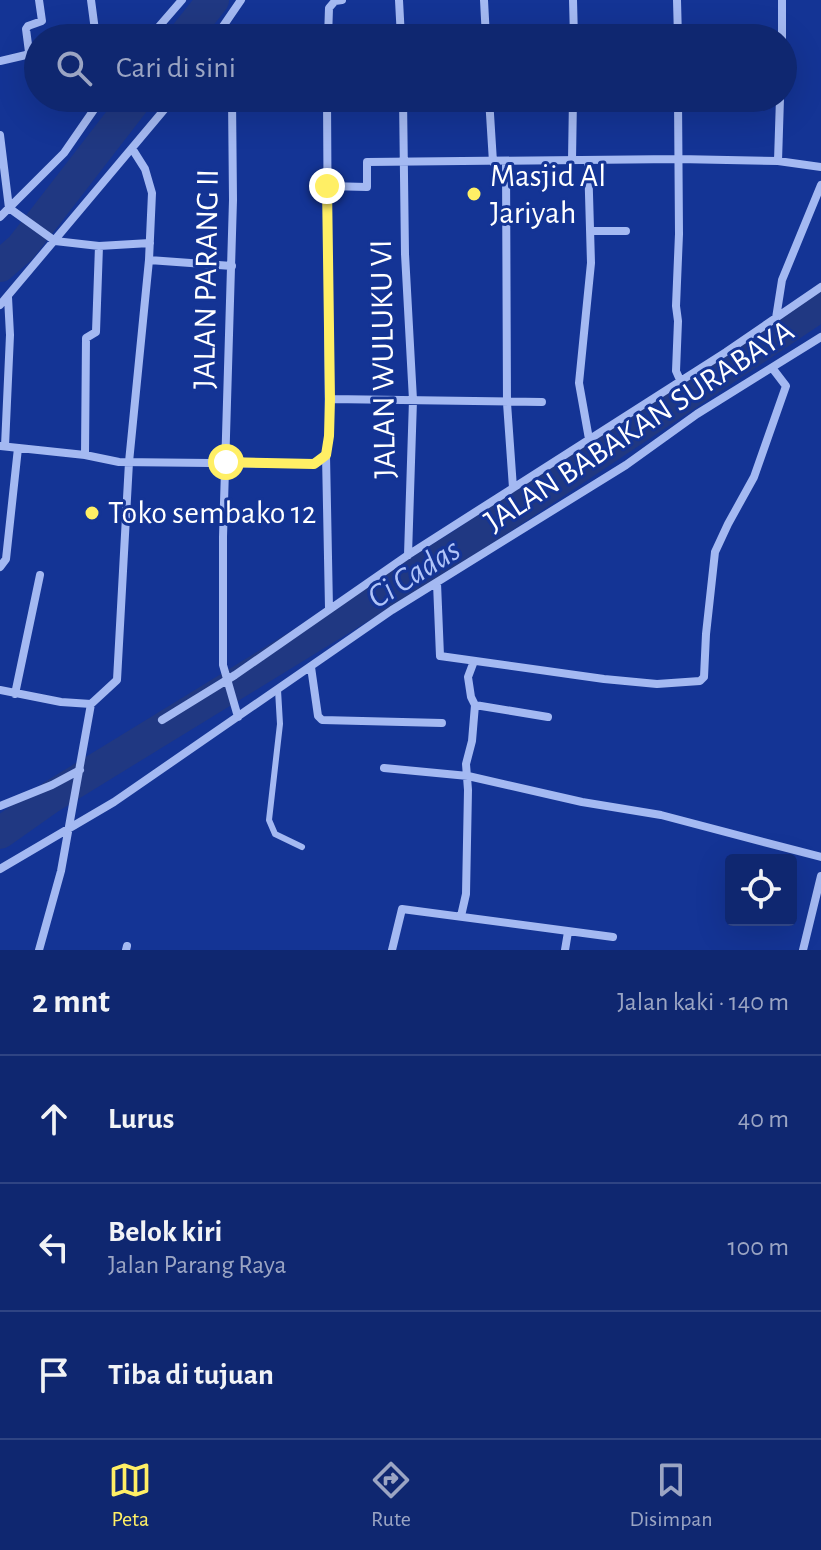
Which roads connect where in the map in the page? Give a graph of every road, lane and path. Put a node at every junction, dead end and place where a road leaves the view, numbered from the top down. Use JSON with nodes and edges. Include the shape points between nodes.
{"nodes":[{"id":1,"x":39,"y":0,"type":"edge"},
{"id":2,"x":91,"y":0,"type":"edge"},
{"id":3,"x":182,"y":0,"type":"edge"},
{"id":4,"x":241,"y":0,"type":"edge"},
{"id":5,"x":342,"y":0,"type":"edge"},
{"id":6,"x":399,"y":0,"type":"edge"},
{"id":7,"x":484,"y":0,"type":"edge"},
{"id":8,"x":573,"y":0,"type":"edge"},
{"id":9,"x":677,"y":0,"type":"edge"},
{"id":10,"x":782,"y":0,"type":"edge"},
{"id":11,"x":34,"y":24,"type":"edge"},
{"id":12,"x":94,"y":24,"type":"edge"},
{"id":13,"x":161,"y":24,"type":"edge"},
{"id":14,"x":226,"y":24,"type":"edge"},
{"id":15,"x":328,"y":24,"type":"edge"},
{"id":16,"x":400,"y":24,"type":"edge"},
{"id":17,"x":485,"y":24,"type":"edge"},
{"id":18,"x":574,"y":24,"type":"edge"},
{"id":19,"x":678,"y":24,"type":"edge"},
{"id":20,"x":782,"y":24,"type":"edge"},
{"id":21,"x":24,"y":55,"type":"edge"},
{"id":22,"x":0,"y":61,"type":"edge"},
{"id":23,"x":92,"y":112,"type":"edge"},
{"id":24,"x":163,"y":112,"type":"edge"},
{"id":25,"x":232,"y":112,"type":"edge"},
{"id":26,"x":327,"y":112,"type":"edge"},
{"id":27,"x":403,"y":112,"type":"edge"},
{"id":28,"x":490,"y":112,"type":"edge"},
{"id":29,"x":573,"y":112,"type":"edge"},
{"id":30,"x":678,"y":112,"type":"edge"},
{"id":31,"x":780,"y":112,"type":"edge"},
{"id":32,"x":0,"y":135,"type":"edge"},
{"id":33,"x":133,"y":150,"type":"junction"},
{"id":34,"x":678,"y":159,"type":"junction"},
{"id":35,"x":572,"y":160,"type":"junction"},
{"id":36,"x":588,"y":160,"type":"junction"},
{"id":37,"x":404,"y":161,"type":"junction"},
{"id":38,"x":778,"y":161,"type":"junction"},
{"id":39,"x":493,"y":162,"type":"junction"},
{"id":40,"x":506,"y":162,"type":"junction"},
{"id":41,"x":821,"y":167,"type":"edge"},
{"id":42,"x":821,"y":185,"type":"edge"},
{"id":43,"x":327,"y":186,"type":"junction"},
{"id":44,"x":9,"y":208,"type":"junction"},
{"id":45,"x":0,"y":217,"type":"edge"},
{"id":46,"x":591,"y":231,"type":"junction"},
{"id":47,"x":626,"y":231,"type":"dead end"},
{"id":48,"x":55,"y":241,"type":"junction"},
{"id":49,"x":150,"y":243,"type":"junction"},
{"id":50,"x":99,"y":246,"type":"junction"},
{"id":51,"x":149,"y":260,"type":"junction"},
{"id":52,"x":232,"y":266,"type":"junction"},
{"id":53,"x":821,"y":287,"type":"edge"},
{"id":54,"x":8,"y":297,"type":"junction"},
{"id":55,"x":0,"y":305,"type":"edge"},
{"id":56,"x":776,"y":318,"type":"junction"},
{"id":57,"x":821,"y":337,"type":"edge"},
{"id":58,"x":773,"y":369,"type":"junction"},
{"id":59,"x":680,"y":380,"type":"junction"},
{"id":60,"x":330,"y":399,"type":"junction"},
{"id":61,"x":413,"y":400,"type":"junction"},
{"id":62,"x":542,"y":402,"type":"dead end"},
{"id":63,"x":507,"y":403,"type":"junction"},
{"id":64,"x":589,"y":439,"type":"junction"},
{"id":65,"x":2,"y":446,"type":"edge"},
{"id":66,"x":18,"y":448,"type":"junction"},
{"id":67,"x":85,"y":455,"type":"junction"},
{"id":68,"x":326,"y":455,"type":"junction"},
{"id":69,"x":129,"y":462,"type":"junction"},
{"id":70,"x":226,"y":462,"type":"junction"},
{"id":71,"x":513,"y":488,"type":"junction"},
{"id":72,"x":408,"y":555,"type":"junction"},
{"id":73,"x":0,"y":567,"type":"edge"},
{"id":74,"x":40,"y":575,"type":"dead end"},
{"id":75,"x":437,"y":583,"type":"junction"},
{"id":76,"x":329,"y":608,"type":"junction"},
{"id":77,"x":474,"y":661,"type":"junction"},
{"id":78,"x":311,"y":667,"type":"junction"},
{"id":79,"x":226,"y":683,"type":"junction"},
{"id":80,"x":0,"y":690,"type":"edge"},
{"id":81,"x":278,"y":690,"type":"junction"},
{"id":82,"x":15,"y":694,"type":"junction"},
{"id":83,"x":91,"y":704,"type":"junction"},
{"id":84,"x":475,"y":705,"type":"junction"},
{"id":85,"x":238,"y":717,"type":"junction"},
{"id":86,"x":548,"y":717,"type":"dead end"},
{"id":87,"x":162,"y":720,"type":"dead end"},
{"id":88,"x":442,"y":723,"type":"dead end"},
{"id":89,"x":384,"y":768,"type":"dead end"},
{"id":90,"x":80,"y":771,"type":"junction"},
{"id":91,"x":468,"y":776,"type":"junction"},
{"id":92,"x":0,"y":806,"type":"edge"},
{"id":93,"x":69,"y":829,"type":"junction"},
{"id":94,"x":302,"y":847,"type":"dead end"},
{"id":95,"x":821,"y":857,"type":"edge"},
{"id":96,"x":0,"y":869,"type":"edge"},
{"id":97,"x":821,"y":876,"type":"edge"},
{"id":98,"x":461,"y":916,"type":"junction"},
{"id":99,"x":568,"y":932,"type":"junction"},
{"id":100,"x":613,"y":937,"type":"dead end"},
{"id":101,"x":39,"y":950,"type":"edge"},
{"id":102,"x":392,"y":950,"type":"edge"},
{"id":103,"x":565,"y":950,"type":"edge"},
{"id":104,"x":803,"y":950,"type":"edge"}],
"edges":[{"from":1,"to":11,"type":"street","via":[[42,21]]},
{"from":2,"to":12,"type":"street"},
{"from":3,"to":13,"type":"street"},
{"from":4,"to":14,"type":"street"},
{"from":5,"to":15,"type":"street","via":[[329,8]]},
{"from":6,"to":16,"type":"street"},
{"from":7,"to":17,"type":"street"},
{"from":8,"to":18,"type":"street"},
{"from":9,"to":19,"type":"street"},
{"from":10,"to":20,"type":"street"},
{"from":21,"to":22,"type":"street"},
{"from":23,"to":44,"type":"street","via":[[64,153]]},
{"from":24,"to":33,"type":"street"},
{"from":25,"to":52,"type":"street","name":"JALAN PARANG II"},
{"from":26,"to":43,"type":"street"},
{"from":27,"to":37,"type":"street","name":"JALAN WULUKU VI"},
{"from":28,"to":39,"type":"street"},
{"from":29,"to":35,"type":"street"},
{"from":30,"to":34,"type":"street"},
{"from":31,"to":38,"type":"street"},
{"from":32,"to":44,"type":"street"},
{"from":33,"to":48,"type":"street"},
{"from":33,"to":49,"type":"street","via":[[150,181]]},
{"from":34,"to":36,"type":"street"},
{"from":34,"to":38,"type":"street"},
{"from":34,"to":59,"type":"street"},
{"from":35,"to":36,"type":"street"},
{"from":35,"to":40,"type":"street"},
{"from":36,"to":46,"type":"street"},
{"from":37,"to":39,"type":"street"},
{"from":37,"to":43,"type":"street","via":[[367,162],[367,187]]},
{"from":37,"to":61,"type":"street","name":"JALAN WULUKU VI"},
{"from":38,"to":41,"type":"street"},
{"from":39,"to":40,"type":"street"},
{"from":40,"to":63,"type":"street"},
{"from":42,"to":56,"type":"street","via":[[782,280]]},
{"from":43,"to":60,"type":"street"},
{"from":44,"to":45,"type":"street"},
{"from":44,"to":48,"type":"street"},
{"from":46,"to":47,"type":"street"},
{"from":46,"to":64,"type":"street","via":[[579,383]]},
{"from":48,"to":50,"type":"street"},
{"from":48,"to":54,"type":"street"},
{"from":49,"to":50,"type":"street"},
{"from":49,"to":51,"type":"street"},
{"from":50,"to":67,"type":"street","via":[[96,332],[86,338]]},
{"from":51,"to":52,"type":"street"},
{"from":51,"to":69,"type":"street"},
{"from":52,"to":70,"type":"street","name":"JALAN PARANG II"},
{"from":53,"to":56,"type":"street"},
{"from":54,"to":55,"type":"street"},
{"from":54,"to":65,"type":"street"},
{"from":56,"to":59,"type":"street"},
{"from":57,"to":58,"type":"street","name":"JALAN BABAKAN SURABAYA"},
{"from":58,"to":75,"type":"street","name":"JALAN BABAKAN SURABAYA"},
{"from":58,"to":77,"type":"street","via":[[786,386],[754,477],[715,552],[700,681],[657,684]]},
{"from":59,"to":64,"type":"street"},
{"from":60,"to":61,"type":"street"},
{"from":60,"to":68,"type":"street"},
{"from":61,"to":63,"type":"street"},
{"from":61,"to":72,"type":"street","name":"JALAN WULUKU VI"},
{"from":62,"to":63,"type":"street"},
{"from":63,"to":71,"type":"street"},
{"from":64,"to":71,"type":"street"},
{"from":65,"to":66,"type":"street"},
{"from":66,"to":67,"type":"street"},
{"from":66,"to":73,"type":"street","via":[[6,559]]},
{"from":67,"to":69,"type":"street"},
{"from":68,"to":70,"type":"street","via":[[314,464]]},
{"from":68,"to":76,"type":"street"},
{"from":69,"to":70,"type":"street"},
{"from":69,"to":83,"type":"street","via":[[117,680]]},
{"from":70,"to":79,"type":"street","name":"JALAN PARANG II"},
{"from":71,"to":72,"type":"street"},
{"from":72,"to":76,"type":"street"},
{"from":74,"to":82,"type":"street"},
{"from":75,"to":77,"type":"street","via":[[438,655]]},
{"from":75,"to":78,"type":"street","name":"JALAN BABAKAN SURABAYA"},
{"from":76,"to":79,"type":"street"},
{"from":77,"to":84,"type":"street","via":[[468,686]]},
{"from":78,"to":81,"type":"street","name":"JALAN BABAKAN SURABAYA"},
{"from":78,"to":88,"type":"street","via":[[322,720]]},
{"from":79,"to":85,"type":"street","name":"JALAN PARANG II"},
{"from":79,"to":87,"type":"street"},
{"from":80,"to":82,"type":"street"},
{"from":81,"to":85,"type":"street","name":"JALAN BABAKAN SURABAYA"},
{"from":81,"to":94,"type":"lane","via":[[280,724],[269,820],[275,834]]},
{"from":82,"to":83,"type":"street"},
{"from":83,"to":90,"type":"street"},
{"from":84,"to":86,"type":"street"},
{"from":84,"to":91,"type":"street"},
{"from":85,"to":93,"type":"street","name":"JALAN BABAKAN SURABAYA"},
{"from":89,"to":91,"type":"street"},
{"from":90,"to":92,"type":"street"},
{"from":90,"to":93,"type":"street"},
{"from":91,"to":95,"type":"street","via":[[661,815]]},
{"from":91,"to":98,"type":"street"},
{"from":93,"to":96,"type":"street","name":"JALAN BABAKAN SURABAYA"},
{"from":93,"to":101,"type":"street"},
{"from":97,"to":104,"type":"street"},
{"from":98,"to":99,"type":"street"},
{"from":98,"to":102,"type":"street","via":[[402,909]]},
{"from":99,"to":100,"type":"street"},
{"from":99,"to":103,"type":"street"}]}
